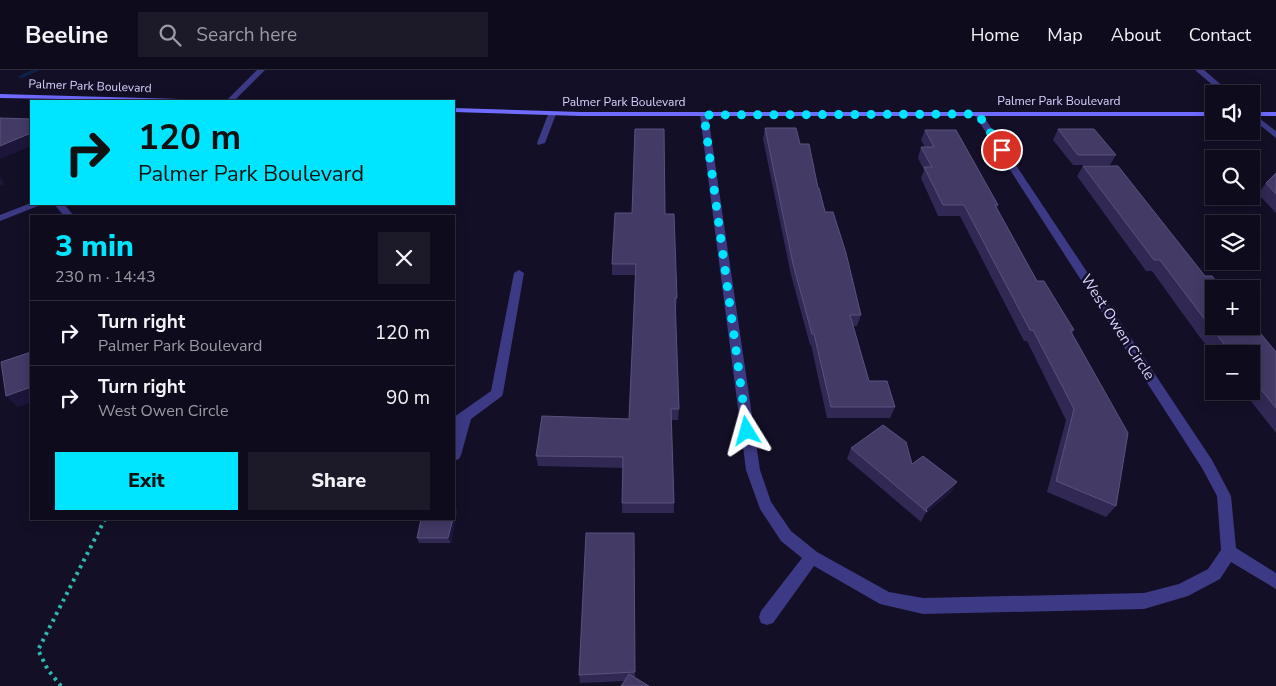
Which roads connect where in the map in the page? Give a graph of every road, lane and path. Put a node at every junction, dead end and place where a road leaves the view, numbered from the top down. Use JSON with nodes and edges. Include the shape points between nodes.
{"nodes":[{"id":1,"x":261,"y":70,"type":"edge"},
{"id":2,"x":1199,"y":70,"type":"edge"},
{"id":3,"x":1217,"y":85,"type":"edge"},
{"id":4,"x":0,"y":96,"type":"edge"},
{"id":5,"x":143,"y":100,"type":"edge"},
{"id":6,"x":231,"y":100,"type":"edge"},
{"id":7,"x":455,"y":110,"type":"edge"},
{"id":8,"x":552,"y":114,"type":"junction"},
{"id":9,"x":978,"y":114,"type":"junction"},
{"id":10,"x":1205,"y":114,"type":"edge"},
{"id":11,"x":1260,"y":114,"type":"edge"},
{"id":12,"x":1276,"y":114,"type":"edge"},
{"id":13,"x":704,"y":115,"type":"junction"},
{"id":14,"x":1260,"y":122,"type":"edge"},
{"id":15,"x":1276,"y":135,"type":"edge"},
{"id":16,"x":541,"y":143,"type":"dead end"},
{"id":17,"x":35,"y":205,"type":"edge"},
{"id":18,"x":60,"y":205,"type":"edge"},
{"id":19,"x":68,"y":215,"type":"edge"},
{"id":20,"x":0,"y":218,"type":"edge"},
{"id":21,"x":519,"y":273,"type":"dead end"},
{"id":22,"x":465,"y":416,"type":"junction"},
{"id":23,"x":455,"y":423,"type":"edge"},
{"id":24,"x":455,"y":451,"type":"edge"},
{"id":25,"x":104,"y":520,"type":"edge"},
{"id":26,"x":1229,"y":552,"type":"junction"},
{"id":27,"x":812,"y":557,"type":"junction"},
{"id":28,"x":1276,"y":582,"type":"edge"},
{"id":29,"x":767,"y":617,"type":"dead end"},
{"id":30,"x":61,"y":686,"type":"edge"}],
"edges":[{"from":1,"to":6,"type":"street"},
{"from":2,"to":3,"type":"street"},
{"from":4,"to":5,"type":"main road","name":"Palmer Park Boulevard"},
{"from":7,"to":8,"type":"main road","name":"Palmer Park Boulevard"},
{"from":8,"to":13,"type":"main road","name":"Palmer Park Boulevard"},
{"from":8,"to":16,"type":"street"},
{"from":9,"to":10,"type":"main road","name":"Palmer Park Boulevard"},
{"from":9,"to":13,"type":"main road","name":"Palmer Park Boulevard"},
{"from":9,"to":26,"type":"street","name":"West Owen Circle","via":[[1207,464],[1224,496]]},
{"from":11,"to":12,"type":"main road"},
{"from":13,"to":27,"type":"street","via":[[753,470],[765,505],[786,536]]},
{"from":14,"to":15,"type":"street"},
{"from":17,"to":20,"type":"street"},
{"from":18,"to":19,"type":"street"},
{"from":21,"to":22,"type":"street","via":[[497,393]]},
{"from":22,"to":23,"type":"street"},
{"from":22,"to":24,"type":"street"},
{"from":25,"to":30,"type":"path","via":[[38,650]]},
{"from":26,"to":27,"type":"street","via":[[1214,574],[1182,591],[1144,600],[923,606],[886,598]]},
{"from":26,"to":28,"type":"street"},
{"from":27,"to":29,"type":"street"}]}
